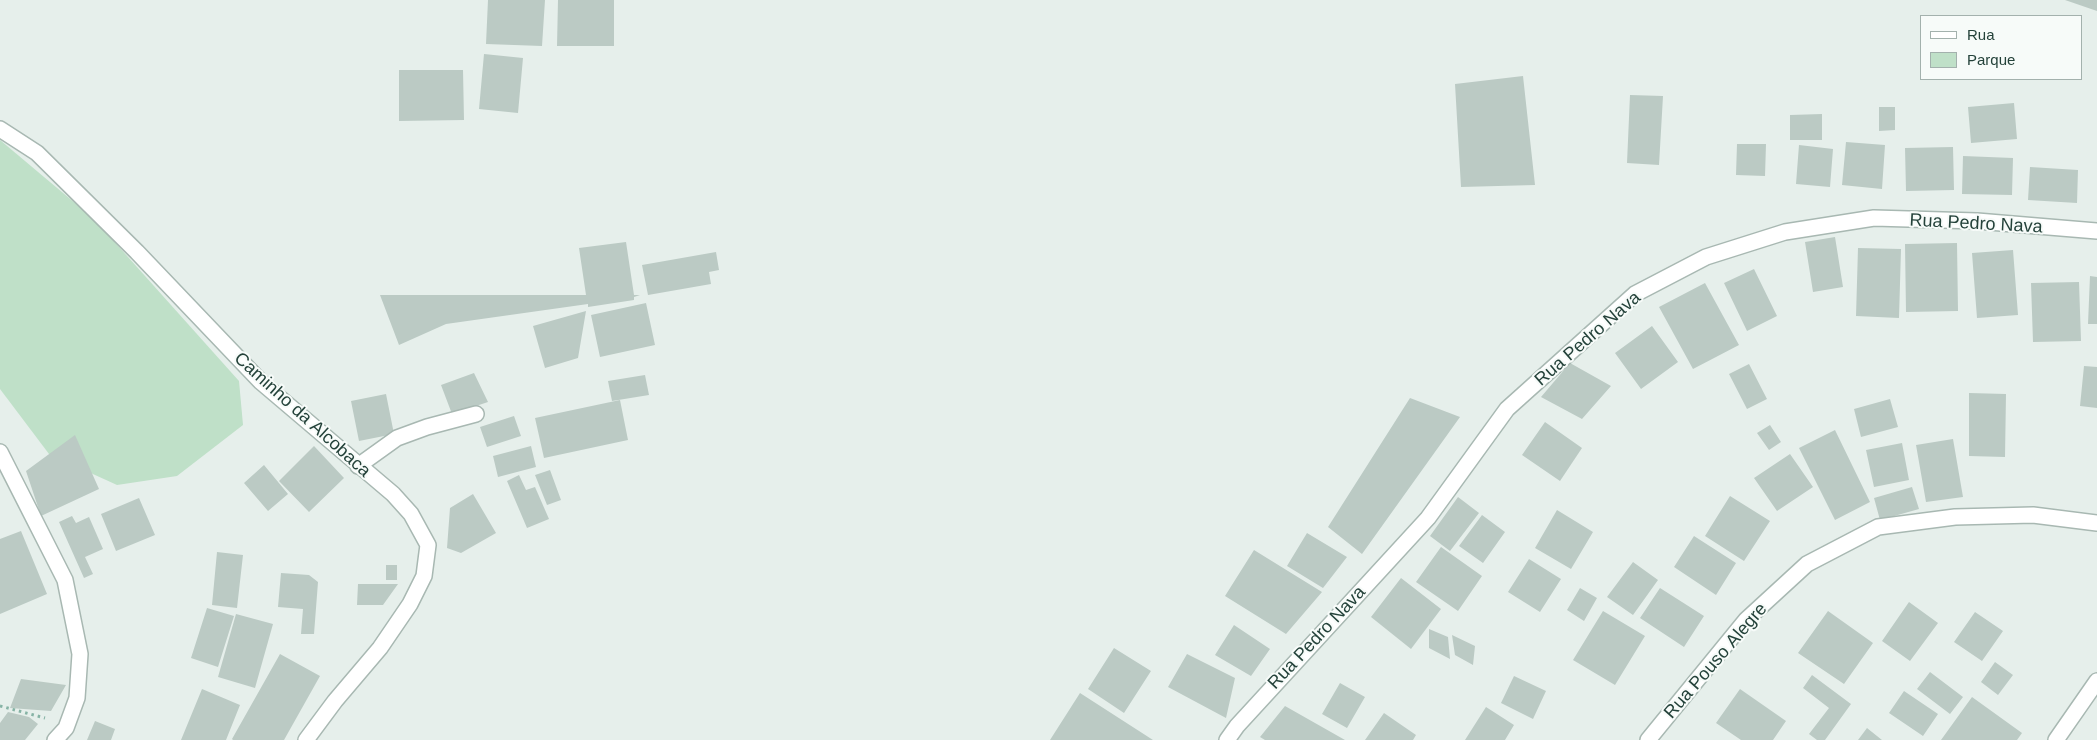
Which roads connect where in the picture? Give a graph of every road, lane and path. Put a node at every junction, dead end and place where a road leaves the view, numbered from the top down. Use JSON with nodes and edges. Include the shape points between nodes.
{"nodes":[{"id":1,"x":0,"y":129,"type":"edge"},
{"id":2,"x":2097,"y":231,"type":"edge"},
{"id":3,"x":476,"y":414,"type":"dead end"},
{"id":4,"x":0,"y":452,"type":"edge"},
{"id":5,"x":358,"y":466,"type":"junction"},
{"id":6,"x":2097,"y":523,"type":"edge"},
{"id":7,"x":2097,"y":681,"type":"edge"},
{"id":8,"x":56,"y":740,"type":"edge"},
{"id":9,"x":306,"y":740,"type":"edge"},
{"id":10,"x":1227,"y":740,"type":"edge"},
{"id":11,"x":1648,"y":740,"type":"edge"},
{"id":12,"x":2056,"y":740,"type":"edge"}],
"edges":[{"from":1,"to":5,"type":"street","name":"Caminho da Alcobaca","via":[[37,153],[261,382]]},
{"from":2,"to":10,"type":"street","name":"Rua Pedro Nava","via":[[1977,221],[1874,218],[1776,235],[1706,257],[1635,294],[1507,410],[1428,518]]},
{"from":3,"to":5,"type":"street","via":[[397,438]]},
{"from":4,"to":8,"type":"street","via":[[64,580],[80,654],[77,698],[66,728]]},
{"from":5,"to":9,"type":"street","name":"Caminho da Alcobaca","via":[[393,494],[410,514],[428,545],[424,576],[410,604],[380,648]]},
{"from":6,"to":11,"type":"street","name":"Rua Pouso Alegre","via":[[2023,516],[1956,517],[1878,527],[1807,564],[1746,620]]},
{"from":7,"to":12,"type":"street"}]}
